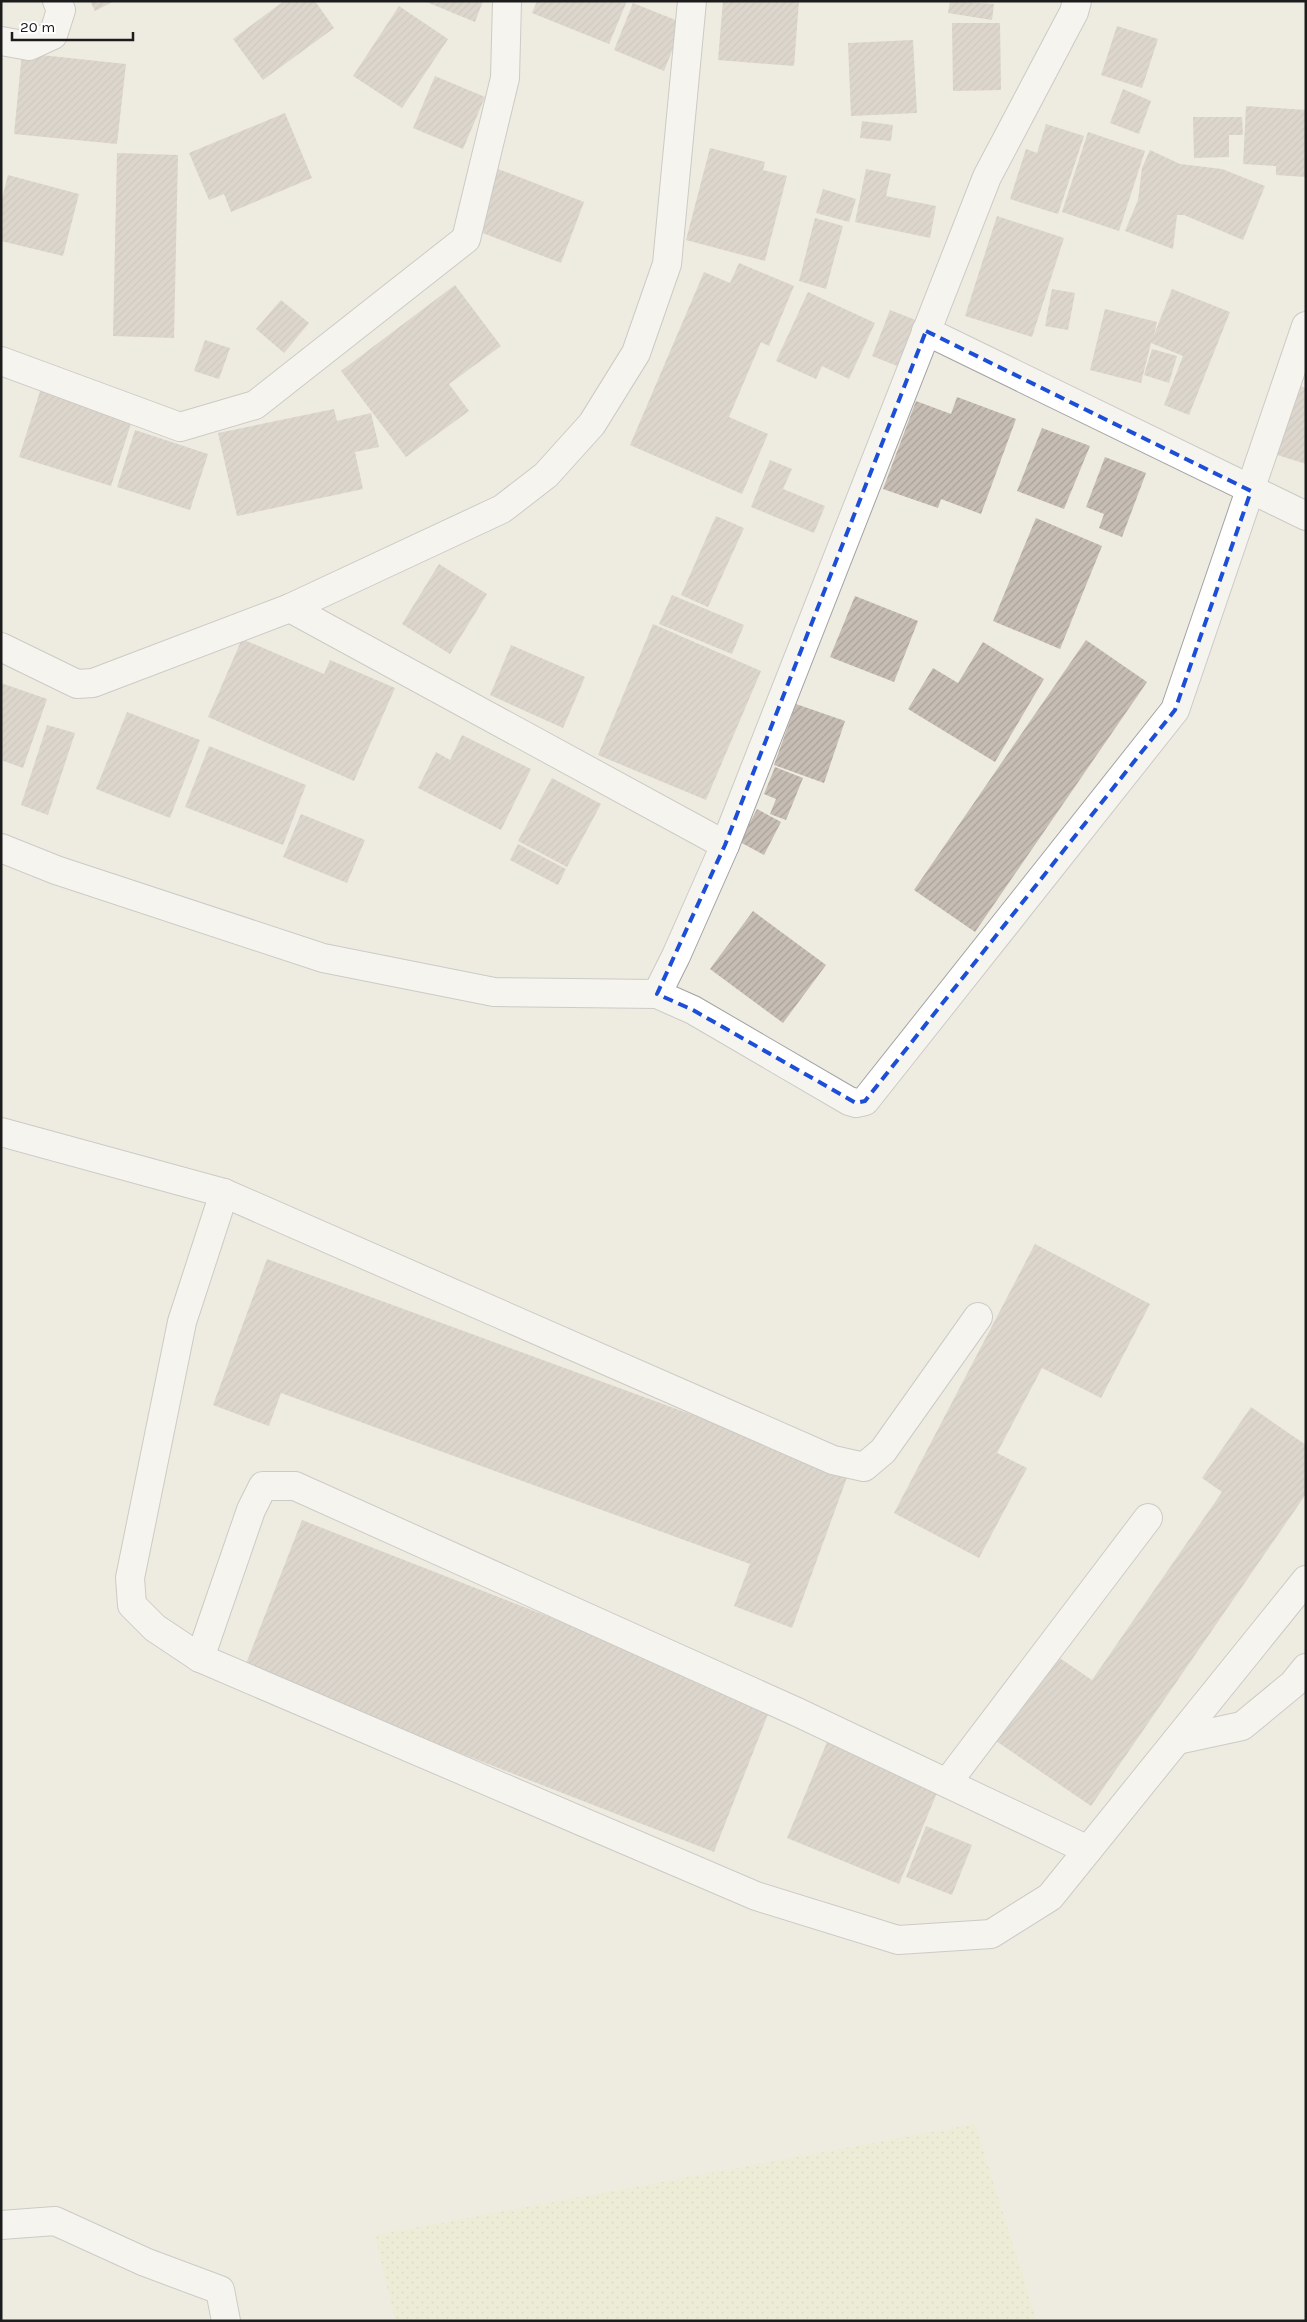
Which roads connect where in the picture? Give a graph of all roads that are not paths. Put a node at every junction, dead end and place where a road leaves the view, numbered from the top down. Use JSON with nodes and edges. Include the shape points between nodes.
{"nodes":[{"id":1,"x":57,"y":1,"type":"edge"},
{"id":2,"x":507,"y":1,"type":"edge"},
{"id":3,"x":692,"y":1,"type":"edge"},
{"id":4,"x":1078,"y":1,"type":"edge"},
{"id":5,"x":1,"y":42,"type":"edge"},
{"id":6,"x":1306,"y":326,"type":"edge"},
{"id":7,"x":926,"y":331,"type":"junction"},
{"id":8,"x":1,"y":362,"type":"edge"},
{"id":9,"x":1251,"y":491,"type":"junction"},
{"id":10,"x":1306,"y":516,"type":"edge"},
{"id":11,"x":290,"y":608,"type":"junction"},
{"id":12,"x":1,"y":647,"type":"edge"},
{"id":13,"x":725,"y":846,"type":"junction"},
{"id":14,"x":1,"y":848,"type":"edge"},
{"id":15,"x":657,"y":994,"type":"junction"},
{"id":16,"x":1,"y":1132,"type":"edge"},
{"id":17,"x":224,"y":1193,"type":"junction"},
{"id":18,"x":978,"y":1317,"type":"dead end"},
{"id":19,"x":1148,"y":1518,"type":"dead end"},
{"id":20,"x":1306,"y":1580,"type":"edge"},
{"id":21,"x":200,"y":1658,"type":"junction"},
{"id":22,"x":1306,"y":1668,"type":"edge"},
{"id":23,"x":1177,"y":1740,"type":"junction"},
{"id":24,"x":948,"y":1784,"type":"junction"},
{"id":25,"x":1088,"y":1850,"type":"junction"},
{"id":26,"x":1,"y":2225,"type":"edge"},
{"id":27,"x":226,"y":2321,"type":"edge"}],
"edges":[{"from":1,"to":5,"type":"street","via":[[61,10],[53,35],[29,46]]},
{"from":2,"to":8,"type":"street","via":[[505,78],[466,239],[255,405],[180,427]]},
{"from":3,"to":11,"type":"street","via":[[667,264],[636,353],[592,424],[546,475],[502,509]]},
{"from":4,"to":7,"type":"street","via":[[987,178]]},
{"from":6,"to":9,"type":"street"},
{"from":7,"to":9,"type":"street"},
{"from":7,"to":13,"type":"street"},
{"from":9,"to":10,"type":"street"},
{"from":9,"to":15,"type":"street","via":[[1175,710],[865,1101],[848,1101],[693,1010]]},
{"from":11,"to":12,"type":"street","via":[[93,683],[78,684]]},
{"from":11,"to":13,"type":"street"},
{"from":13,"to":15,"type":"street"},
{"from":14,"to":15,"type":"street","via":[[56,870],[323,958],[494,992]]},
{"from":16,"to":17,"type":"street"},
{"from":17,"to":18,"type":"street","via":[[833,1460],[864,1467],[883,1452]]},
{"from":17,"to":21,"type":"street","via":[[182,1322],[130,1578],[132,1605],[155,1628]]},
{"from":19,"to":24,"type":"street"},
{"from":20,"to":23,"type":"street"},
{"from":21,"to":24,"type":"street","via":[[251,1510],[263,1486],[295,1486],[797,1712]]},
{"from":21,"to":25,"type":"street","via":[[756,1896],[898,1940],[991,1934],[1050,1898]]},
{"from":22,"to":23,"type":"street","via":[[1293,1684],[1242,1726]]},
{"from":23,"to":25,"type":"street"},
{"from":24,"to":25,"type":"street"},
{"from":26,"to":27,"type":"street","via":[[55,2221],[145,2262],[220,2290]]}]}
